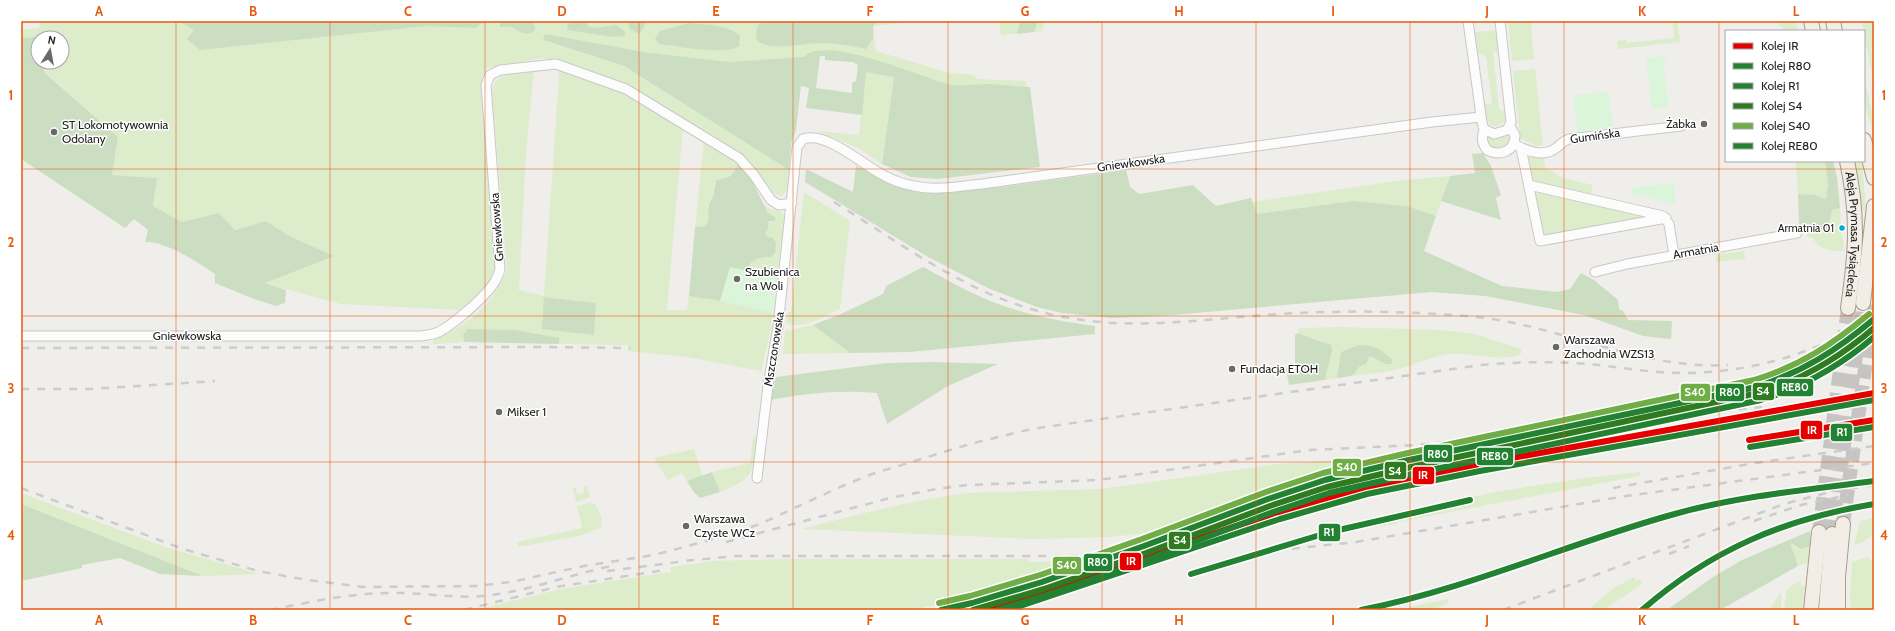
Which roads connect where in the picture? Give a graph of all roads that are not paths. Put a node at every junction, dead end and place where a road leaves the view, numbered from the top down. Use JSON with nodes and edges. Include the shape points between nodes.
{"nodes":[{"id":1,"x":1468,"y":21,"type":"edge"},
{"id":2,"x":1500,"y":21,"type":"edge"},
{"id":3,"x":1481,"y":117,"type":"junction"},
{"id":4,"x":1681,"y":126,"type":"dead end"},
{"id":5,"x":1510,"y":127,"type":"junction"},
{"id":6,"x":1484,"y":129,"type":"junction"},
{"id":7,"x":1865,"y":144,"type":"edge"},
{"id":8,"x":1517,"y":146,"type":"junction"},
{"id":9,"x":797,"y":147,"type":"joint"},
{"id":10,"x":1847,"y":162,"type":"edge"},
{"id":11,"x":1874,"y":178,"type":"edge"},
{"id":12,"x":1529,"y":184,"type":"junction"},
{"id":13,"x":792,"y":203,"type":"junction"},
{"id":14,"x":1874,"y":206,"type":"edge"},
{"id":15,"x":1666,"y":218,"type":"junction"},
{"id":16,"x":1798,"y":233,"type":"dead end"},
{"id":17,"x":1674,"y":255,"type":"junction"},
{"id":18,"x":1595,"y":272,"type":"dead end"},
{"id":19,"x":1863,"y":303,"type":"tunnel mouth"},
{"id":20,"x":1848,"y":308,"type":"tunnel mouth"},
{"id":21,"x":21,"y":336,"type":"edge"},
{"id":22,"x":757,"y":478,"type":"dead end"},
{"id":23,"x":1844,"y":524,"type":"tunnel mouth"},
{"id":24,"x":1811,"y":610,"type":"edge"},
{"id":25,"x":1826,"y":610,"type":"edge"},
{"id":26,"x":1838,"y":610,"type":"edge"}],
"edges":[{"from":1,"to":3,"type":"street"},
{"from":2,"to":5,"type":"street"},
{"from":3,"to":6,"type":"street"},
{"from":3,"to":9,"type":"street","name":"Gniewkowska","via":[[942,188],[916,187],[884,176],[836,147],[813,137],[803,139]]},
{"from":4,"to":8,"type":"street","name":"Gumińska","via":[[1569,139],[1544,153]]},
{"from":5,"to":6,"type":"street","via":[[1499,133],[1489,133]]},
{"from":5,"to":8,"type":"street","via":[[1515,134]]},
{"from":6,"to":8,"type":"street","via":[[1481,136],[1487,150],[1502,153]]},
{"from":7,"to":11,"type":"main road","name":"Aleja Prymasa Tysiąclecia"},
{"from":8,"to":12,"type":"street"},
{"from":9,"to":13,"type":"street","name":"Mszczonowska"},
{"from":10,"to":20,"type":"main road","name":"Aleja Prymasa Tysiąclecia","via":[[1857,227]]},
{"from":12,"to":15,"type":"street"},
{"from":12,"to":15,"type":"street","via":[[1540,241]]},
{"from":13,"to":21,"type":"street","name":"Gniewkowska","via":[[779,205],[771,200],[739,158],[626,89],[556,64],[500,70],[490,75],[486,85],[500,259],[498,276],[489,290],[441,331],[421,336]]},
{"from":13,"to":22,"type":"street","name":"Mszczonowska"},
{"from":14,"to":19,"type":"main road"},
{"from":15,"to":17,"type":"street"},
{"from":16,"to":17,"type":"street","name":"Armatnia"},
{"from":17,"to":18,"type":"street","name":"Armatnia"},
{"from":23,"to":26,"type":"main road","via":[[1838,577]]},
{"from":24,"to":25,"type":"main road","via":[[1825,533],[1828,571]]}]}
